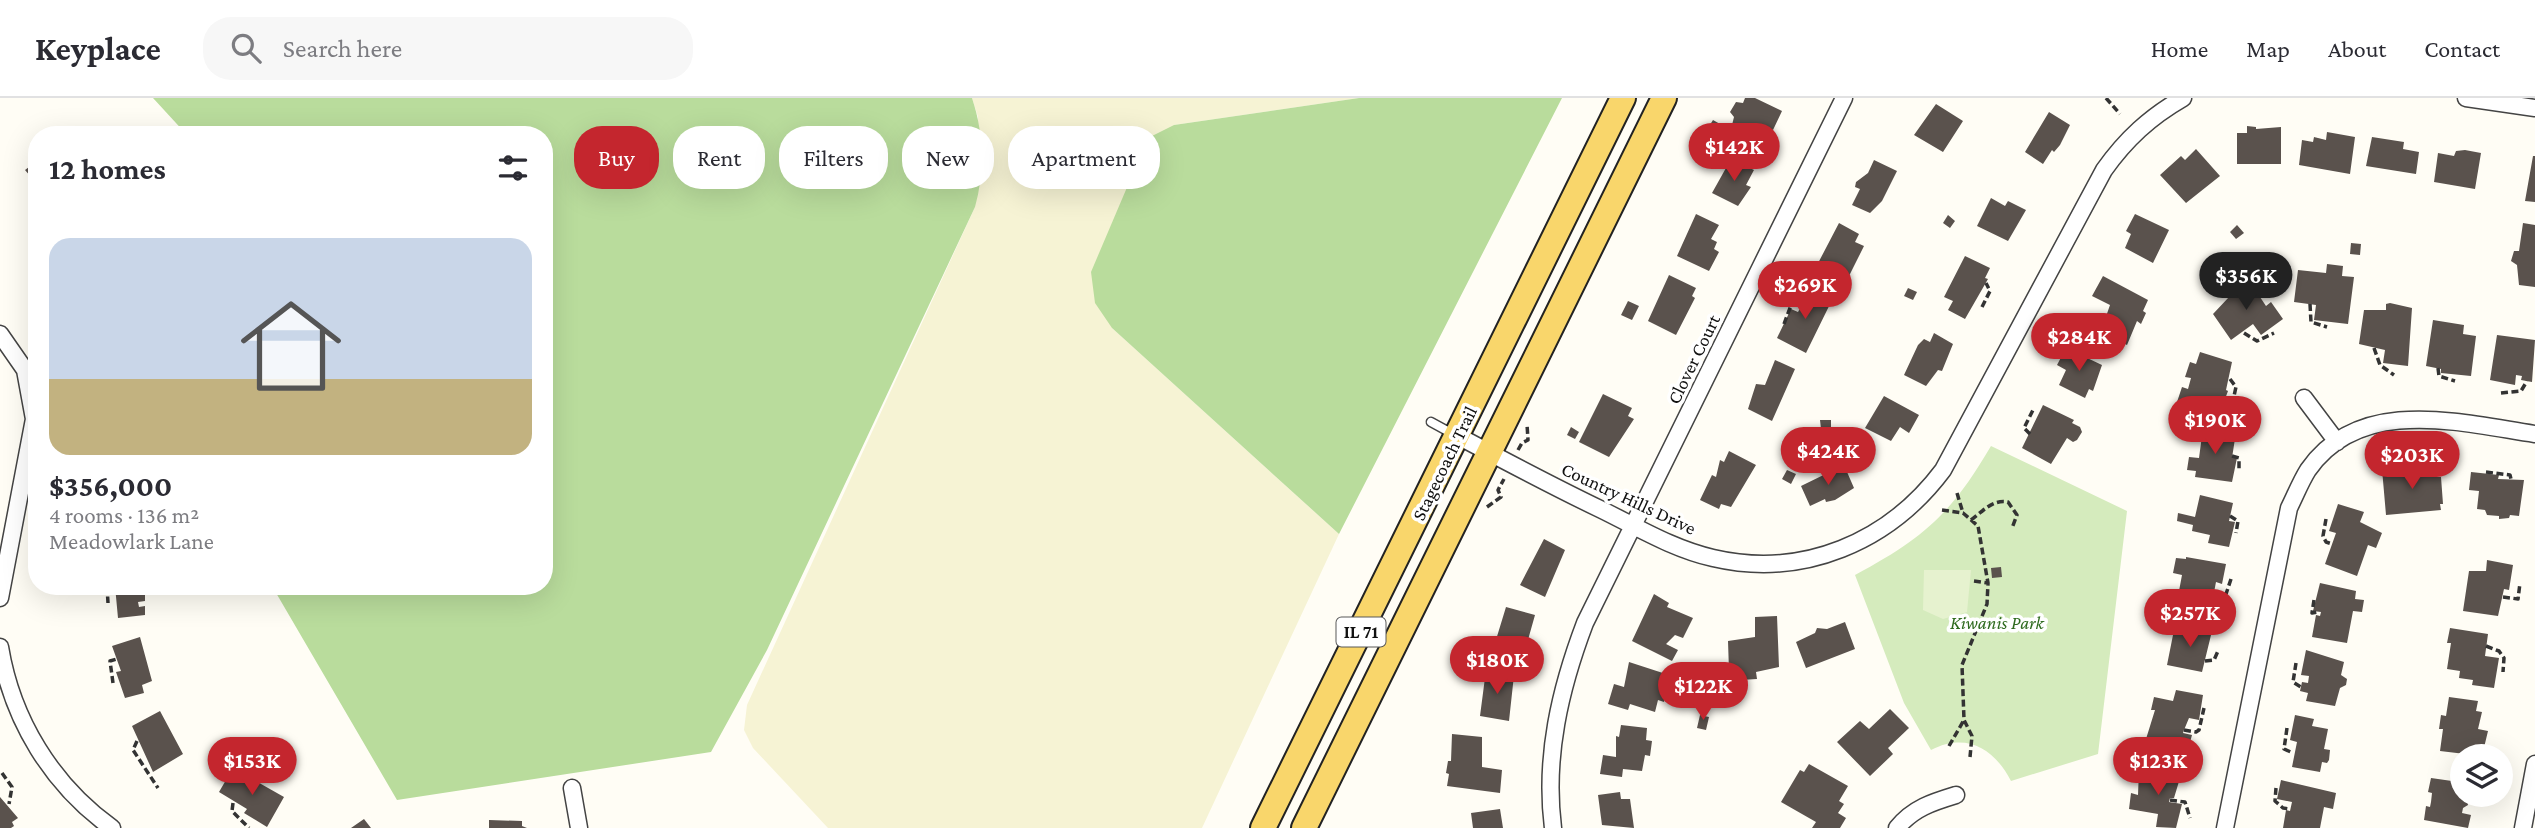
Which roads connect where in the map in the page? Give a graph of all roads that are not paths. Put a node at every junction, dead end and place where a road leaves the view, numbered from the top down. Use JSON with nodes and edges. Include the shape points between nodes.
{"nodes":[{"id":1,"x":1623,"y":98,"type":"edge"},
{"id":2,"x":1664,"y":98,"type":"edge"},
{"id":3,"x":1844,"y":98,"type":"edge"},
{"id":4,"x":2183,"y":98,"type":"edge"},
{"id":5,"x":2466,"y":98,"type":"edge"},
{"id":6,"x":2535,"y":108,"type":"edge"},
{"id":7,"x":0,"y":334,"type":"edge"},
{"id":8,"x":28,"y":386,"type":"edge"},
{"id":9,"x":2304,"y":398,"type":"dead end"},
{"id":10,"x":1431,"y":422,"type":"dead end"},
{"id":11,"x":2535,"y":435,"type":"edge"},
{"id":12,"x":1458,"y":436,"type":"junction"},
{"id":13,"x":2337,"y":442,"type":"junction"},
{"id":14,"x":28,"y":451,"type":"edge"},
{"id":15,"x":1490,"y":453,"type":"junction"},
{"id":16,"x":1634,"y":526,"type":"junction"},
{"id":17,"x":0,"y":598,"type":"edge"},
{"id":18,"x":0,"y":647,"type":"edge"},
{"id":19,"x":2535,"y":764,"type":"edge"},
{"id":20,"x":572,"y":788,"type":"dead end"},
{"id":21,"x":1956,"y":795,"type":"dead end"},
{"id":22,"x":112,"y":828,"type":"edge"},
{"id":23,"x":579,"y":828,"type":"edge"},
{"id":24,"x":1263,"y":828,"type":"edge"},
{"id":25,"x":1304,"y":828,"type":"edge"},
{"id":26,"x":1553,"y":828,"type":"edge"},
{"id":27,"x":1897,"y":828,"type":"edge"},
{"id":28,"x":2225,"y":828,"type":"edge"},
{"id":29,"x":2523,"y":828,"type":"edge"}],
"edges":[{"from":1,"to":12,"type":"main road","name":"Stagecoach Trail","number":"IL 71"},
{"from":2,"to":15,"type":"main road","name":"Stagecoach Trail","number":"IL 71"},
{"from":3,"to":16,"type":"street","name":"Clover Court"},
{"from":4,"to":16,"type":"street","name":"Country Hills Drive","via":[[2129,137],[2104,170],[1954,454],[1908,511],[1856,544],[1819,557],[1776,564],[1713,558]]},
{"from":5,"to":6,"type":"street"},
{"from":7,"to":8,"type":"street","via":[[25,370]]},
{"from":9,"to":13,"type":"street"},
{"from":10,"to":12,"type":"lane"},
{"from":11,"to":13,"type":"street","via":[[2406,418],[2367,425]]},
{"from":12,"to":15,"type":"street","name":"Country Hills Drive"},
{"from":12,"to":24,"type":"main road","name":"Stagecoach Trail","number":"IL 71"},
{"from":13,"to":28,"type":"street","via":[[2309,468],[2289,508]]},
{"from":14,"to":17,"type":"street"},
{"from":15,"to":16,"type":"street","name":"Country Hills Drive"},
{"from":15,"to":25,"type":"main road","name":"Stagecoach Trail","number":"IL 71"},
{"from":16,"to":26,"type":"street","name":"Clover Court","via":[[1586,623],[1558,708],[1551,754]]},
{"from":18,"to":22,"type":"street","via":[[13,697],[44,760],[79,804]]},
{"from":19,"to":29,"type":"street"},
{"from":20,"to":23,"type":"street"},
{"from":21,"to":27,"type":"street","via":[[1917,810]]}]}
